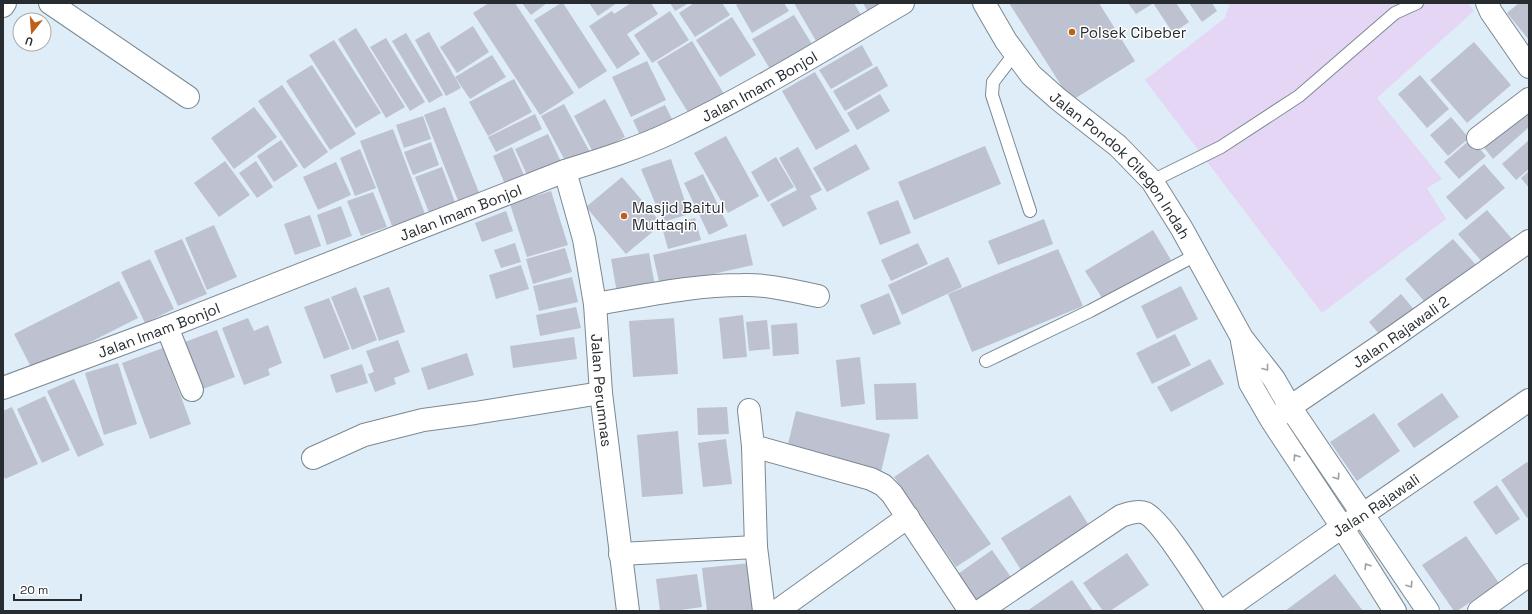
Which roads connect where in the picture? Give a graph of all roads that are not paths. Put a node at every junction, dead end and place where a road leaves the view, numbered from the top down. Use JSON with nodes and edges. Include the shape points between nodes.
{"nodes":[{"id":1,"x":5,"y":3,"type":"edge"},
{"id":2,"x":50,"y":3,"type":"edge"},
{"id":3,"x":903,"y":3,"type":"edge"},
{"id":4,"x":984,"y":3,"type":"edge"},
{"id":5,"x":1417,"y":3,"type":"edge"},
{"id":6,"x":1487,"y":3,"type":"edge"},
{"id":7,"x":3,"y":6,"type":"edge"},
{"id":8,"x":1015,"y":53,"type":"junction"},
{"id":9,"x":1529,"y":67,"type":"edge"},
{"id":10,"x":188,"y":97,"type":"dead end"},
{"id":11,"x":1529,"y":99,"type":"edge"},
{"id":12,"x":1478,"y":138,"type":"dead end"},
{"id":13,"x":565,"y":171,"type":"junction"},
{"id":14,"x":1152,"y":181,"type":"junction"},
{"id":15,"x":1030,"y":211,"type":"dead end"},
{"id":16,"x":1529,"y":241,"type":"edge"},
{"id":17,"x":1196,"y":255,"type":"junction"},
{"id":18,"x":818,"y":296,"type":"dead end"},
{"id":19,"x":596,"y":304,"type":"junction"},
{"id":20,"x":167,"y":327,"type":"junction"},
{"id":21,"x":1242,"y":338,"type":"junction"},
{"id":22,"x":986,"y":361,"type":"dead end"},
{"id":23,"x":3,"y":388,"type":"edge"},
{"id":24,"x":192,"y":390,"type":"dead end"},
{"id":25,"x":601,"y":393,"type":"junction"},
{"id":26,"x":1529,"y":400,"type":"edge"},
{"id":27,"x":1290,"y":407,"type":"junction"},
{"id":28,"x":749,"y":410,"type":"dead end"},
{"id":29,"x":1272,"y":421,"type":"junction"},
{"id":30,"x":754,"y":446,"type":"junction"},
{"id":31,"x":313,"y":458,"type":"dead end"},
{"id":32,"x":1362,"y":515,"type":"junction"},
{"id":33,"x":908,"y":516,"type":"junction"},
{"id":34,"x":1342,"y":527,"type":"junction"},
{"id":35,"x":756,"y":547,"type":"junction"},
{"id":36,"x":620,"y":554,"type":"junction"},
{"id":37,"x":1529,"y":575,"type":"edge"},
{"id":38,"x":628,"y":611,"type":"edge"},
{"id":39,"x":764,"y":611,"type":"edge"},
{"id":40,"x":777,"y":611,"type":"edge"},
{"id":41,"x":970,"y":611,"type":"edge"},
{"id":42,"x":980,"y":611,"type":"edge"},
{"id":43,"x":1218,"y":611,"type":"edge"},
{"id":44,"x":1223,"y":611,"type":"edge"},
{"id":45,"x":1395,"y":611,"type":"edge"},
{"id":46,"x":1428,"y":611,"type":"edge"},
{"id":47,"x":1479,"y":611,"type":"edge"}],
"edges":[{"from":1,"to":7,"type":"street"},
{"from":2,"to":10,"type":"street"},
{"from":3,"to":13,"type":"street","name":"Jalan Imam Bonjol","via":[[778,77],[670,133]]},
{"from":4,"to":8,"type":"street","name":"Jalan Pondok Cilegon Indah"},
{"from":5,"to":14,"type":"lane","via":[[1395,12],[1299,96],[1221,147]]},
{"from":6,"to":9,"type":"street"},
{"from":8,"to":14,"type":"street","name":"Jalan Pondok Cilegon Indah","via":[[1031,76],[1118,146]]},
{"from":8,"to":15,"type":"lane","via":[[993,82],[992,95]]},
{"from":11,"to":12,"type":"street"},
{"from":13,"to":19,"type":"street","name":"Jalan Perumnas","via":[[584,239]]},
{"from":13,"to":20,"type":"street","name":"Jalan Imam Bonjol"},
{"from":14,"to":17,"type":"street","name":"Jalan Pondok Cilegon Indah"},
{"from":16,"to":27,"type":"street","name":"Jalan Rajawali 2"},
{"from":17,"to":21,"type":"street","name":"Jalan Pondok Cilegon Indah"},
{"from":17,"to":22,"type":"lane","via":[[1090,311]]},
{"from":18,"to":19,"type":"street","via":[[743,284],[698,288]]},
{"from":19,"to":25,"type":"street","name":"Jalan Perumnas"},
{"from":20,"to":23,"type":"street","name":"Jalan Imam Bonjol"},
{"from":20,"to":24,"type":"street"},
{"from":21,"to":27,"type":"street","one_way":true,"via":[[1274,379]]},
{"from":21,"to":29,"type":"street","via":[[1250,383]]},
{"from":25,"to":31,"type":"street","via":[[423,420],[364,435]]},
{"from":25,"to":36,"type":"street","name":"Jalan Perumnas"},
{"from":26,"to":32,"type":"street","name":"Jalan Rajawali"},
{"from":27,"to":29,"type":"street","name":"Jalan Rajawali 2"},
{"from":27,"to":32,"type":"street","one_way":true},
{"from":28,"to":30,"type":"street"},
{"from":34,"to":29,"type":"street","one_way":true},
{"from":30,"to":33,"type":"street","via":[[870,479],[892,494]]},
{"from":30,"to":35,"type":"street"},
{"from":32,"to":34,"type":"street","name":"Jalan Rajawali"},
{"from":32,"to":46,"type":"street","one_way":true},
{"from":33,"to":40,"type":"street"},
{"from":33,"to":41,"type":"street"},
{"from":34,"to":44,"type":"street","name":"Jalan Rajawali"},
{"from":45,"to":34,"type":"street","one_way":true},
{"from":35,"to":36,"type":"street"},
{"from":35,"to":39,"type":"street"},
{"from":36,"to":38,"type":"street","name":"Jalan Perumnas"},
{"from":37,"to":47,"type":"street"},
{"from":42,"to":43,"type":"street","via":[[1120,516],[1144,512],[1169,539]]}]}
